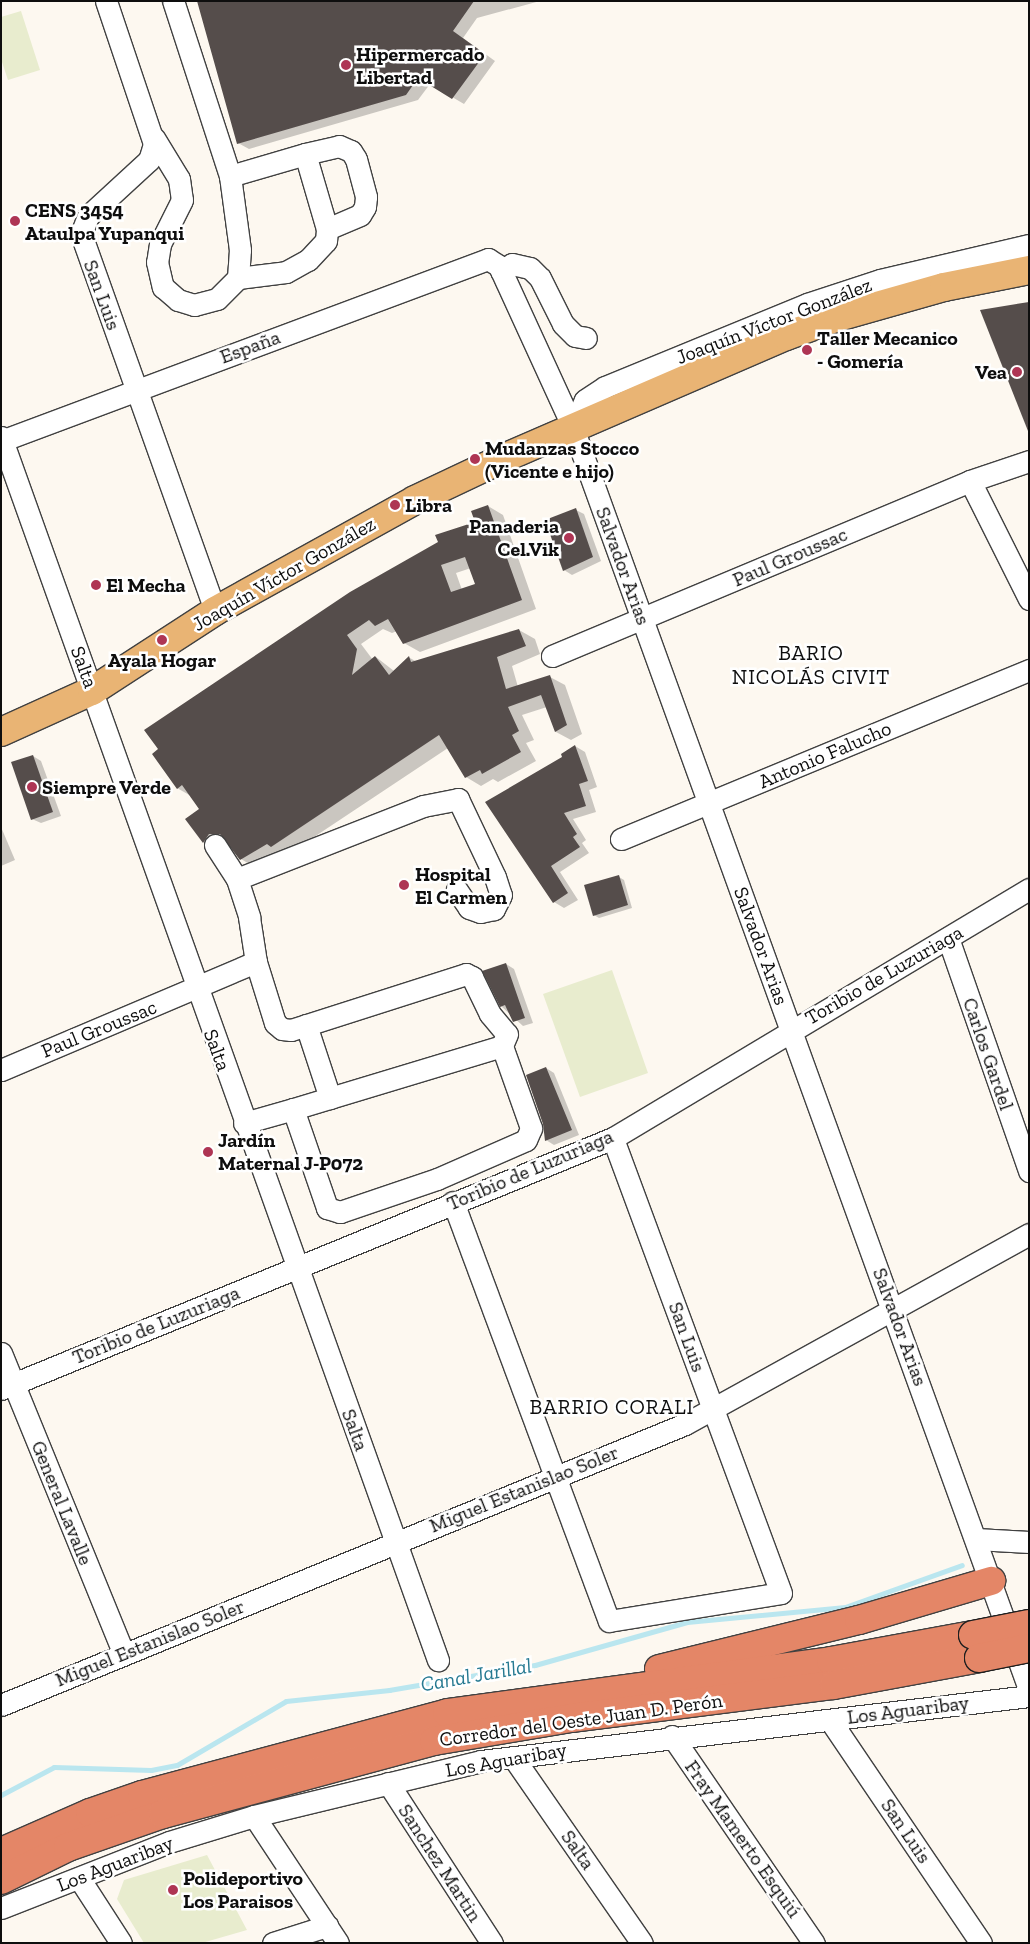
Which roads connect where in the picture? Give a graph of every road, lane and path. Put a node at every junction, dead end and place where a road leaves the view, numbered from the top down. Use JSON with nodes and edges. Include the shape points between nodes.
{"nodes":[{"id":1,"x":106,"y":1,"type":"edge"},
{"id":2,"x":173,"y":1,"type":"edge"},
{"id":3,"x":154,"y":138,"type":"junction"},
{"id":4,"x":305,"y":154,"type":"junction"},
{"id":5,"x":230,"y":176,"type":"junction"},
{"id":6,"x":327,"y":229,"type":"junction"},
{"id":7,"x":1029,"y":245,"type":"edge"},
{"id":8,"x":500,"y":269,"type":"junction"},
{"id":9,"x":1029,"y":270,"type":"edge"},
{"id":10,"x":998,"y":276,"type":"junction"},
{"id":11,"x":238,"y":278,"type":"junction"},
{"id":12,"x":1029,"y":278,"type":"edge"},
{"id":13,"x":586,"y":338,"type":"dead end"},
{"id":14,"x":136,"y":389,"type":"junction"},
{"id":15,"x":573,"y":428,"type":"junction"},
{"id":16,"x":2,"y":439,"type":"edge"},
{"id":17,"x":1029,"y":461,"type":"edge"},
{"id":18,"x":970,"y":482,"type":"junction"},
{"id":19,"x":1029,"y":598,"type":"edge"},
{"id":20,"x":215,"y":611,"type":"junction"},
{"id":21,"x":642,"y":619,"type":"junction"},
{"id":22,"x":552,"y":656,"type":"dead end"},
{"id":23,"x":1029,"y":670,"type":"edge"},
{"id":24,"x":92,"y":691,"type":"junction"},
{"id":25,"x":1,"y":732,"type":"edge"},
{"id":26,"x":709,"y":804,"type":"junction"},
{"id":27,"x":621,"y":839,"type":"dead end"},
{"id":28,"x":215,"y":845,"type":"dead end"},
{"id":29,"x":237,"y":879,"type":"junction"},
{"id":30,"x":456,"y":890,"type":"dead end"},
{"id":31,"x":1029,"y":890,"type":"edge"},
{"id":32,"x":948,"y":938,"type":"junction"},
{"id":33,"x":256,"y":962,"type":"junction"},
{"id":34,"x":196,"y":989,"type":"junction"},
{"id":35,"x":306,"y":1025,"type":"junction"},
{"id":36,"x":791,"y":1030,"type":"junction"},
{"id":37,"x":502,"y":1046,"type":"junction"},
{"id":38,"x":1,"y":1070,"type":"edge"},
{"id":39,"x":330,"y":1098,"type":"junction"},
{"id":40,"x":293,"y":1109,"type":"junction"},
{"id":41,"x":244,"y":1123,"type":"junction"},
{"id":42,"x":613,"y":1138,"type":"junction"},
{"id":43,"x":1029,"y":1171,"type":"edge"},
{"id":44,"x":453,"y":1202,"type":"junction"},
{"id":45,"x":1029,"y":1234,"type":"edge"},
{"id":46,"x":296,"y":1268,"type":"junction"},
{"id":47,"x":894,"y":1310,"type":"junction"},
{"id":48,"x":1,"y":1352,"type":"edge"},
{"id":49,"x":8,"y":1387,"type":"edge"},
{"id":50,"x":714,"y":1409,"type":"junction"},
{"id":51,"x":555,"y":1476,"type":"junction"},
{"id":52,"x":976,"y":1538,"type":"junction"},
{"id":53,"x":396,"y":1542,"type":"junction"},
{"id":54,"x":1029,"y":1542,"type":"edge"},
{"id":55,"x":991,"y":1581,"type":"junction"},
{"id":56,"x":1029,"y":1624,"type":"edge"},
{"id":57,"x":976,"y":1647,"type":"junction"},
{"id":58,"x":1029,"y":1648,"type":"edge"},
{"id":59,"x":124,"y":1654,"type":"junction"},
{"id":60,"x":438,"y":1660,"type":"dead end"},
{"id":61,"x":1029,"y":1689,"type":"edge"},
{"id":62,"x":1029,"y":1696,"type":"edge"},
{"id":63,"x":521,"y":1701,"type":"junction"},
{"id":64,"x":1,"y":1705,"type":"edge"},
{"id":65,"x":830,"y":1720,"type":"junction"},
{"id":66,"x":672,"y":1736,"type":"junction"},
{"id":67,"x":513,"y":1757,"type":"junction"},
{"id":68,"x":388,"y":1784,"type":"junction"},
{"id":69,"x":254,"y":1816,"type":"junction"},
{"id":70,"x":1,"y":1852,"type":"edge"},
{"id":71,"x":79,"y":1878,"type":"junction"},
{"id":72,"x":1,"y":1880,"type":"edge"},
{"id":73,"x":1,"y":1908,"type":"edge"},
{"id":74,"x":333,"y":1935,"type":"edge"},
{"id":75,"x":121,"y":1943,"type":"edge"},
{"id":76,"x":273,"y":1943,"type":"edge"},
{"id":77,"x":492,"y":1943,"type":"edge"},
{"id":78,"x":642,"y":1943,"type":"edge"},
{"id":79,"x":814,"y":1943,"type":"edge"},
{"id":80,"x":981,"y":1943,"type":"edge"}],
"edges":[{"from":1,"to":3,"type":"street"},
{"from":2,"to":5,"type":"street"},
{"from":3,"to":11,"type":"street","via":[[179,179],[182,200],[160,244],[157,262],[164,288],[178,300],[194,304],[217,299]]},
{"from":3,"to":14,"type":"street","name":"San Luis","via":[[149,160],[88,216],[81,231]]},
{"from":4,"to":5,"type":"street"},
{"from":4,"to":6,"type":"street"},
{"from":4,"to":6,"type":"street","via":[[339,146],[350,151],[356,159],[366,197],[365,207],[360,215]]},
{"from":5,"to":11,"type":"street","via":[[240,250]]},
{"from":6,"to":11,"type":"street","via":[[326,241],[308,260],[286,272]]},
{"from":7,"to":15,"type":"street","name":"Joaquín Víctor González","via":[[880,280],[807,304],[605,387],[585,400]]},
{"from":8,"to":13,"type":"street","via":[[512,264],[530,268],[540,278],[563,324],[575,336]]},
{"from":8,"to":14,"type":"street","name":"España","via":[[488,259]]},
{"from":8,"to":15,"type":"street","name":"Salvador Arias"},
{"from":9,"to":10,"type":"main road","name":"Joaquín Víctor González"},
{"from":10,"to":12,"type":"street"},
{"from":10,"to":15,"type":"main road","name":"Joaquín Víctor González","via":[[829,320]]},
{"from":14,"to":16,"type":"street","name":"España"},
{"from":14,"to":20,"type":"street","name":"San Luis"},
{"from":15,"to":20,"type":"main road","name":"Joaquín Víctor González","via":[[415,500]]},
{"from":15,"to":21,"type":"street","name":"Salvador Arias"},
{"from":16,"to":24,"type":"street","name":"Salta"},
{"from":17,"to":18,"type":"street","name":"Paul Groussac"},
{"from":18,"to":19,"type":"street"},
{"from":18,"to":21,"type":"street","name":"Paul Groussac"},
{"from":20,"to":24,"type":"main road","name":"Joaquín Víctor González"},
{"from":21,"to":22,"type":"street","name":"Paul Groussac"},
{"from":21,"to":26,"type":"street","name":"Salvador Arias"},
{"from":23,"to":26,"type":"street","name":"Antonio Falucho"},
{"from":24,"to":25,"type":"main road","name":"Joaquín Víctor González"},
{"from":24,"to":34,"type":"street","name":"Salta"},
{"from":26,"to":27,"type":"street","name":"Antonio Falucho"},
{"from":26,"to":36,"type":"street","name":"Salvador Arias"},
{"from":28,"to":29,"type":"street"},
{"from":29,"to":30,"type":"street","via":[[423,806],[458,799],[496,877],[500,895],[494,909],[480,912],[469,908]]},
{"from":29,"to":33,"type":"street","via":[[249,917]]},
{"from":31,"to":32,"type":"street","name":"Toribio de Luzuriaga"},
{"from":32,"to":36,"type":"street","name":"Toribio de Luzuriaga"},
{"from":32,"to":43,"type":"street","name":"Carlos Gardel"},
{"from":33,"to":34,"type":"street","name":"Paul Groussac"},
{"from":33,"to":35,"type":"street","via":[[275,1023],[282,1029],[291,1030]]},
{"from":34,"to":38,"type":"street","name":"Paul Groussac"},
{"from":34,"to":41,"type":"street","name":"Salta"},
{"from":35,"to":37,"type":"street","via":[[466,974],[476,982],[490,1014],[507,1034]]},
{"from":35,"to":39,"type":"street"},
{"from":36,"to":42,"type":"street","name":"Toribio de Luzuriaga"},
{"from":36,"to":47,"type":"street","name":"Salvador Arias"},
{"from":37,"to":39,"type":"street"},
{"from":37,"to":40,"type":"street","via":[[530,1128],[526,1140],[437,1178],[340,1212],[327,1208]]},
{"from":39,"to":40,"type":"street"},
{"from":40,"to":41,"type":"street"},
{"from":41,"to":46,"type":"street","name":"Salta"},
{"from":42,"to":44,"type":"street","name":"Toribio de Luzuriaga"},
{"from":42,"to":50,"type":"street","name":"San Luis"},
{"from":44,"to":46,"type":"street","name":"Toribio de Luzuriaga"},
{"from":44,"to":51,"type":"street"},
{"from":45,"to":47,"type":"street","name":"Miguel Estanislao Soler"},
{"from":46,"to":49,"type":"street","name":"Toribio de Luzuriaga"},
{"from":46,"to":53,"type":"street","name":"Salta"},
{"from":47,"to":50,"type":"street","name":"Miguel Estanislao Soler"},
{"from":47,"to":52,"type":"street","name":"Salvador Arias"},
{"from":48,"to":49,"type":"street","name":"General Lavalle"},
{"from":49,"to":59,"type":"street","name":"General Lavalle"},
{"from":50,"to":51,"type":"street","name":"Miguel Estanislao Soler"},
{"from":50,"to":51,"type":"street","name":"San Luis","via":[[781,1593],[609,1620]]},
{"from":51,"to":53,"type":"street","name":"Miguel Estanislao Soler"},
{"from":52,"to":54,"type":"street"},
{"from":52,"to":55,"type":"street","name":"Salvador Arias"},
{"from":53,"to":59,"type":"street","name":"Miguel Estanislao Soler"},
{"from":53,"to":60,"type":"street","name":"Salta"},
{"from":55,"to":61,"type":"street","name":"Salvador Arias"},
{"from":55,"to":63,"type":"highway","via":[[859,1620]]},
{"from":56,"to":57,"type":"highway","name":"Corredor del Oeste Juan D. Perón","bridge":true},
{"from":57,"to":58,"type":"highway","name":"Corredor del Oeste Juan D. Perón","bridge":true},
{"from":57,"to":63,"type":"highway","name":"Corredor del Oeste Juan D. Perón"},
{"from":57,"to":72,"type":"highway","name":"Corredor del Oeste Juan D. Perón","via":[[834,1685],[571,1718],[434,1741],[163,1814],[68,1847]]},
{"from":59,"to":64,"type":"street","name":"Miguel Estanislao Soler"},
{"from":62,"to":65,"type":"street","name":"Los Aguaribay"},
{"from":63,"to":70,"type":"highway","name":"Corredor del Oeste Juan D. Perón","via":[[422,1719],[142,1795],[90,1812]]},
{"from":65,"to":66,"type":"street","name":"Los Aguaribay"},
{"from":65,"to":80,"type":"street","name":"San Luis"},
{"from":66,"to":67,"type":"street","name":"Los Aguaribay"},
{"from":66,"to":79,"type":"street","name":"Fray Mamerto Esquiú"},
{"from":67,"to":68,"type":"street","name":"Los Aguaribay","via":[[481,1761]]},
{"from":67,"to":78,"type":"street","name":"Salta"},
{"from":68,"to":69,"type":"street","name":"Los Aguaribay"},
{"from":68,"to":77,"type":"street","name":"Sanchez Martin"},
{"from":69,"to":71,"type":"street","name":"Los Aguaribay","via":[[169,1842]]},
{"from":69,"to":74,"type":"street"},
{"from":71,"to":73,"type":"street","name":"Los Aguaribay"},
{"from":71,"to":75,"type":"street"},
{"from":74,"to":76,"type":"street"}]}
